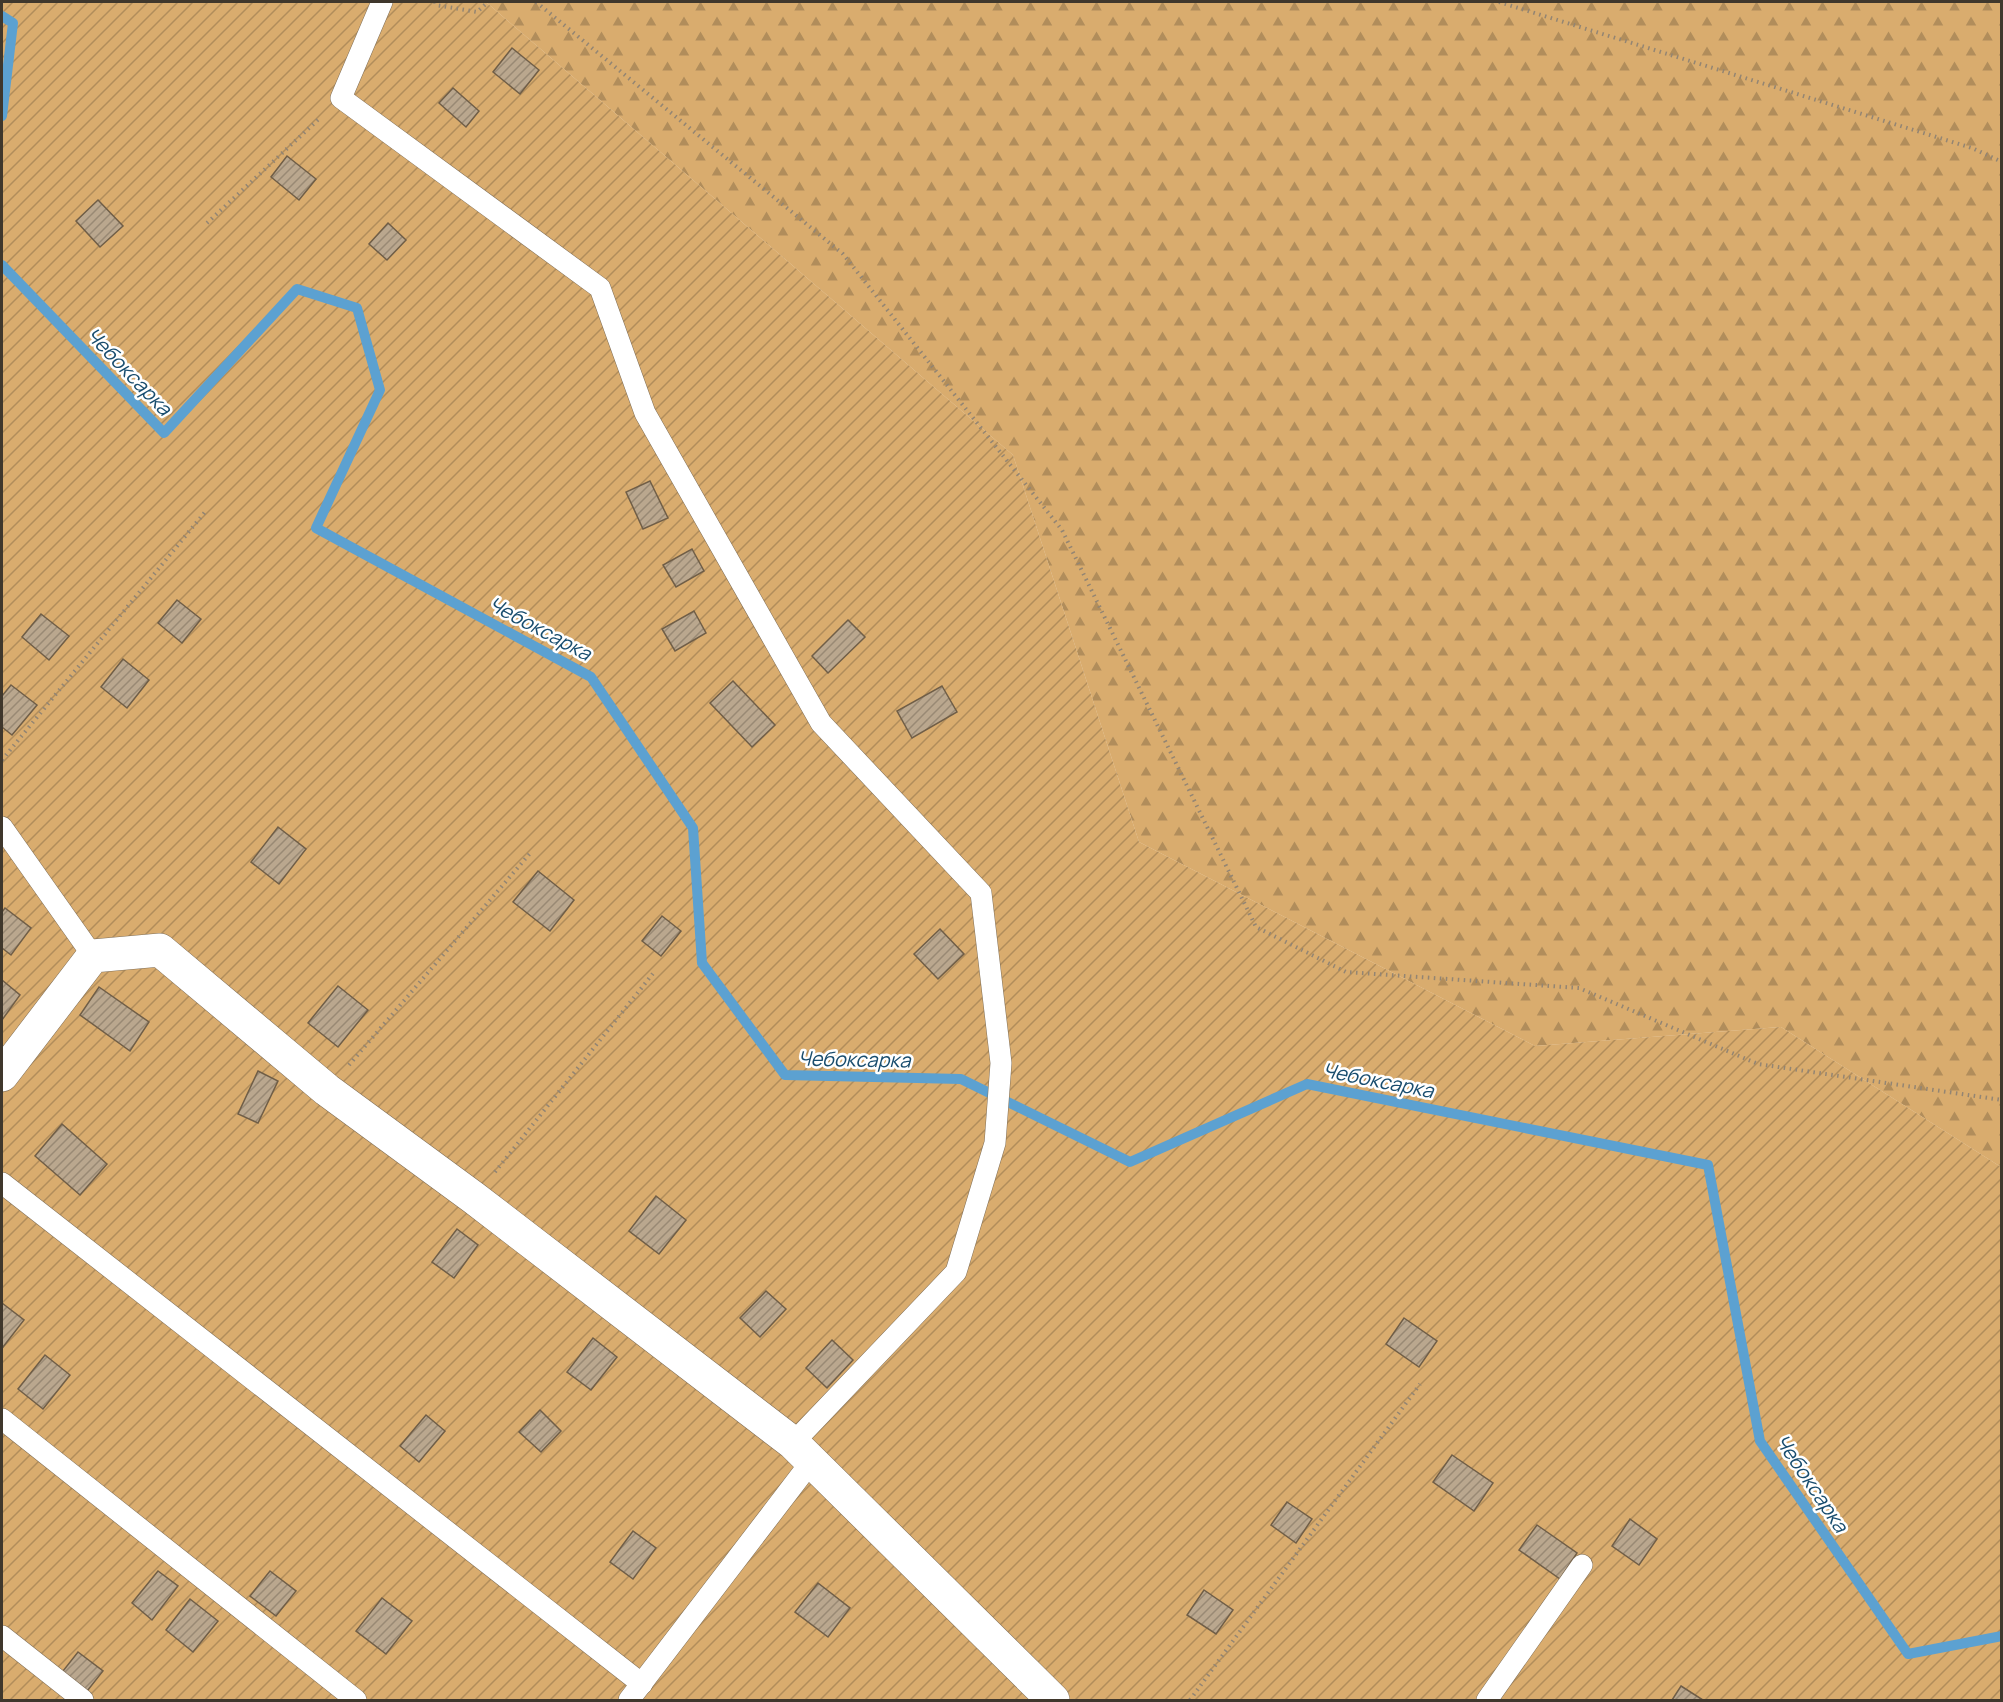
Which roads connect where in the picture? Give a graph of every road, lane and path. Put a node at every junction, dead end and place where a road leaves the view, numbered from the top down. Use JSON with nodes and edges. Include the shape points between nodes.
{"nodes":[{"id":1,"x":382,"y":2,"type":"edge"},
{"id":2,"x":435,"y":2,"type":"edge"},
{"id":3,"x":488,"y":2,"type":"edge"},
{"id":4,"x":536,"y":2,"type":"edge"},
{"id":5,"x":1500,"y":2,"type":"edge"},
{"id":6,"x":341,"y":98,"type":"junction"},
{"id":7,"x":2001,"y":162,"type":"edge"},
{"id":8,"x":207,"y":223,"type":"dead end"},
{"id":9,"x":205,"y":512,"type":"dead end"},
{"id":10,"x":2,"y":760,"type":"edge"},
{"id":11,"x":2,"y":827,"type":"edge"},
{"id":12,"x":532,"y":851,"type":"dead end"},
{"id":13,"x":93,"y":956,"type":"junction"},
{"id":14,"x":655,"y":971,"type":"dead end"},
{"id":15,"x":2,"y":1075,"type":"edge"},
{"id":16,"x":327,"y":1090,"type":"junction"},
{"id":17,"x":2001,"y":1099,"type":"edge"},
{"id":18,"x":2,"y":1183,"type":"edge"},
{"id":19,"x":474,"y":1198,"type":"junction"},
{"id":20,"x":1420,"y":1384,"type":"dead end"},
{"id":21,"x":2,"y":1419,"type":"edge"},
{"id":22,"x":802,"y":1452,"type":"junction"},
{"id":23,"x":1582,"y":1565,"type":"dead end"},
{"id":24,"x":2,"y":1636,"type":"edge"},
{"id":25,"x":635,"y":1692,"type":"edge"},
{"id":26,"x":83,"y":1701,"type":"edge"},
{"id":27,"x":356,"y":1701,"type":"edge"},
{"id":28,"x":1053,"y":1701,"type":"edge"},
{"id":29,"x":1190,"y":1701,"type":"edge"},
{"id":30,"x":1487,"y":1701,"type":"edge"}],
"edges":[{"from":1,"to":6,"type":"lane"},
{"from":2,"to":3,"type":"path","via":[[477,12]]},
{"from":4,"to":17,"type":"path","via":[[843,254],[1062,530],[1256,927],[1346,972],[1579,988],[1758,1064]]},
{"from":5,"to":7,"type":"path","via":[[1972,148]]},
{"from":6,"to":8,"type":"path"},
{"from":6,"to":22,"type":"lane","via":[[600,288],[645,413],[821,723],[981,893],[1001,1063],[995,1143],[956,1272]]},
{"from":9,"to":10,"type":"path"},
{"from":11,"to":13,"type":"lane"},
{"from":12,"to":16,"type":"path"},
{"from":13,"to":15,"type":"street"},
{"from":13,"to":16,"type":"street","via":[[160,950]]},
{"from":14,"to":19,"type":"path"},
{"from":16,"to":19,"type":"street"},
{"from":18,"to":25,"type":"lane"},
{"from":19,"to":22,"type":"street"},
{"from":20,"to":29,"type":"path"},
{"from":21,"to":27,"type":"lane"},
{"from":22,"to":25,"type":"lane"},
{"from":22,"to":28,"type":"street"},
{"from":23,"to":30,"type":"lane"},
{"from":24,"to":26,"type":"lane"}]}
